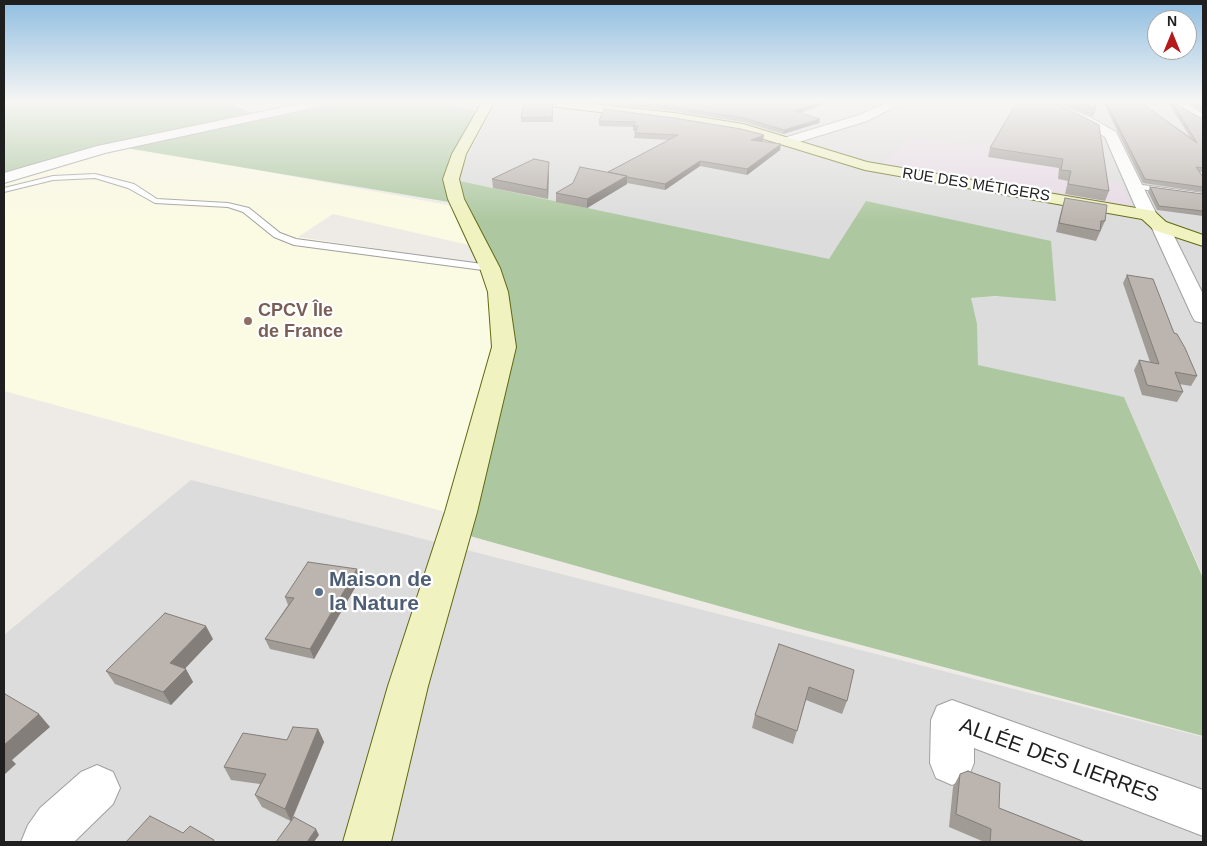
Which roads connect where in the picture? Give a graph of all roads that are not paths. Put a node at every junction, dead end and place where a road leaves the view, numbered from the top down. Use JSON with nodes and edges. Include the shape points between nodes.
{"nodes":[{"id":1,"x":138,"y":141,"type":"edge"},
{"id":2,"x":467,"y":141,"type":"edge"},
{"id":3,"x":790,"y":141,"type":"edge"},
{"id":4,"x":1114,"y":141,"type":"edge"},
{"id":5,"x":4,"y":178,"type":"edge"},
{"id":6,"x":1134,"y":186,"type":"junction"},
{"id":7,"x":4,"y":190,"type":"edge"},
{"id":8,"x":1203,"y":194,"type":"edge"},
{"id":9,"x":1154,"y":221,"type":"junction"},
{"id":10,"x":1203,"y":241,"type":"edge"},
{"id":11,"x":490,"y":268,"type":"junction"},
{"id":12,"x":1203,"y":316,"type":"edge"},
{"id":13,"x":952,"y":763,"type":"dead end"},
{"id":14,"x":97,"y":788,"type":"dead end"},
{"id":15,"x":1203,"y":813,"type":"edge"},
{"id":16,"x":45,"y":842,"type":"edge"},
{"id":17,"x":367,"y":842,"type":"edge"}],
"edges":[{"from":1,"to":5,"type":"street"},
{"from":2,"to":11,"type":"main road","via":[[451,179],[456,199]]},
{"from":3,"to":9,"type":"main road","name":"RUE DES MÉTIGERS","via":[[865,166],[1039,194]]},
{"from":4,"to":6,"type":"street"},
{"from":6,"to":8,"type":"lane"},
{"from":6,"to":9,"type":"street"},
{"from":7,"to":11,"type":"lane","via":[[53,178],[95,176],[131,186],[155,201],[228,205],[246,210],[277,236],[294,242]]},
{"from":9,"to":10,"type":"main road","name":"RUE DES MÉTIGERS"},
{"from":9,"to":12,"type":"street"},
{"from":11,"to":17,"type":"main road","via":[[498,292],[504,347],[461,512],[408,686]]},
{"from":13,"to":15,"type":"street","name":"ALLÉE DES LIERRES","via":[[952,720]]},
{"from":14,"to":16,"type":"street","via":[[57,825]]}]}
